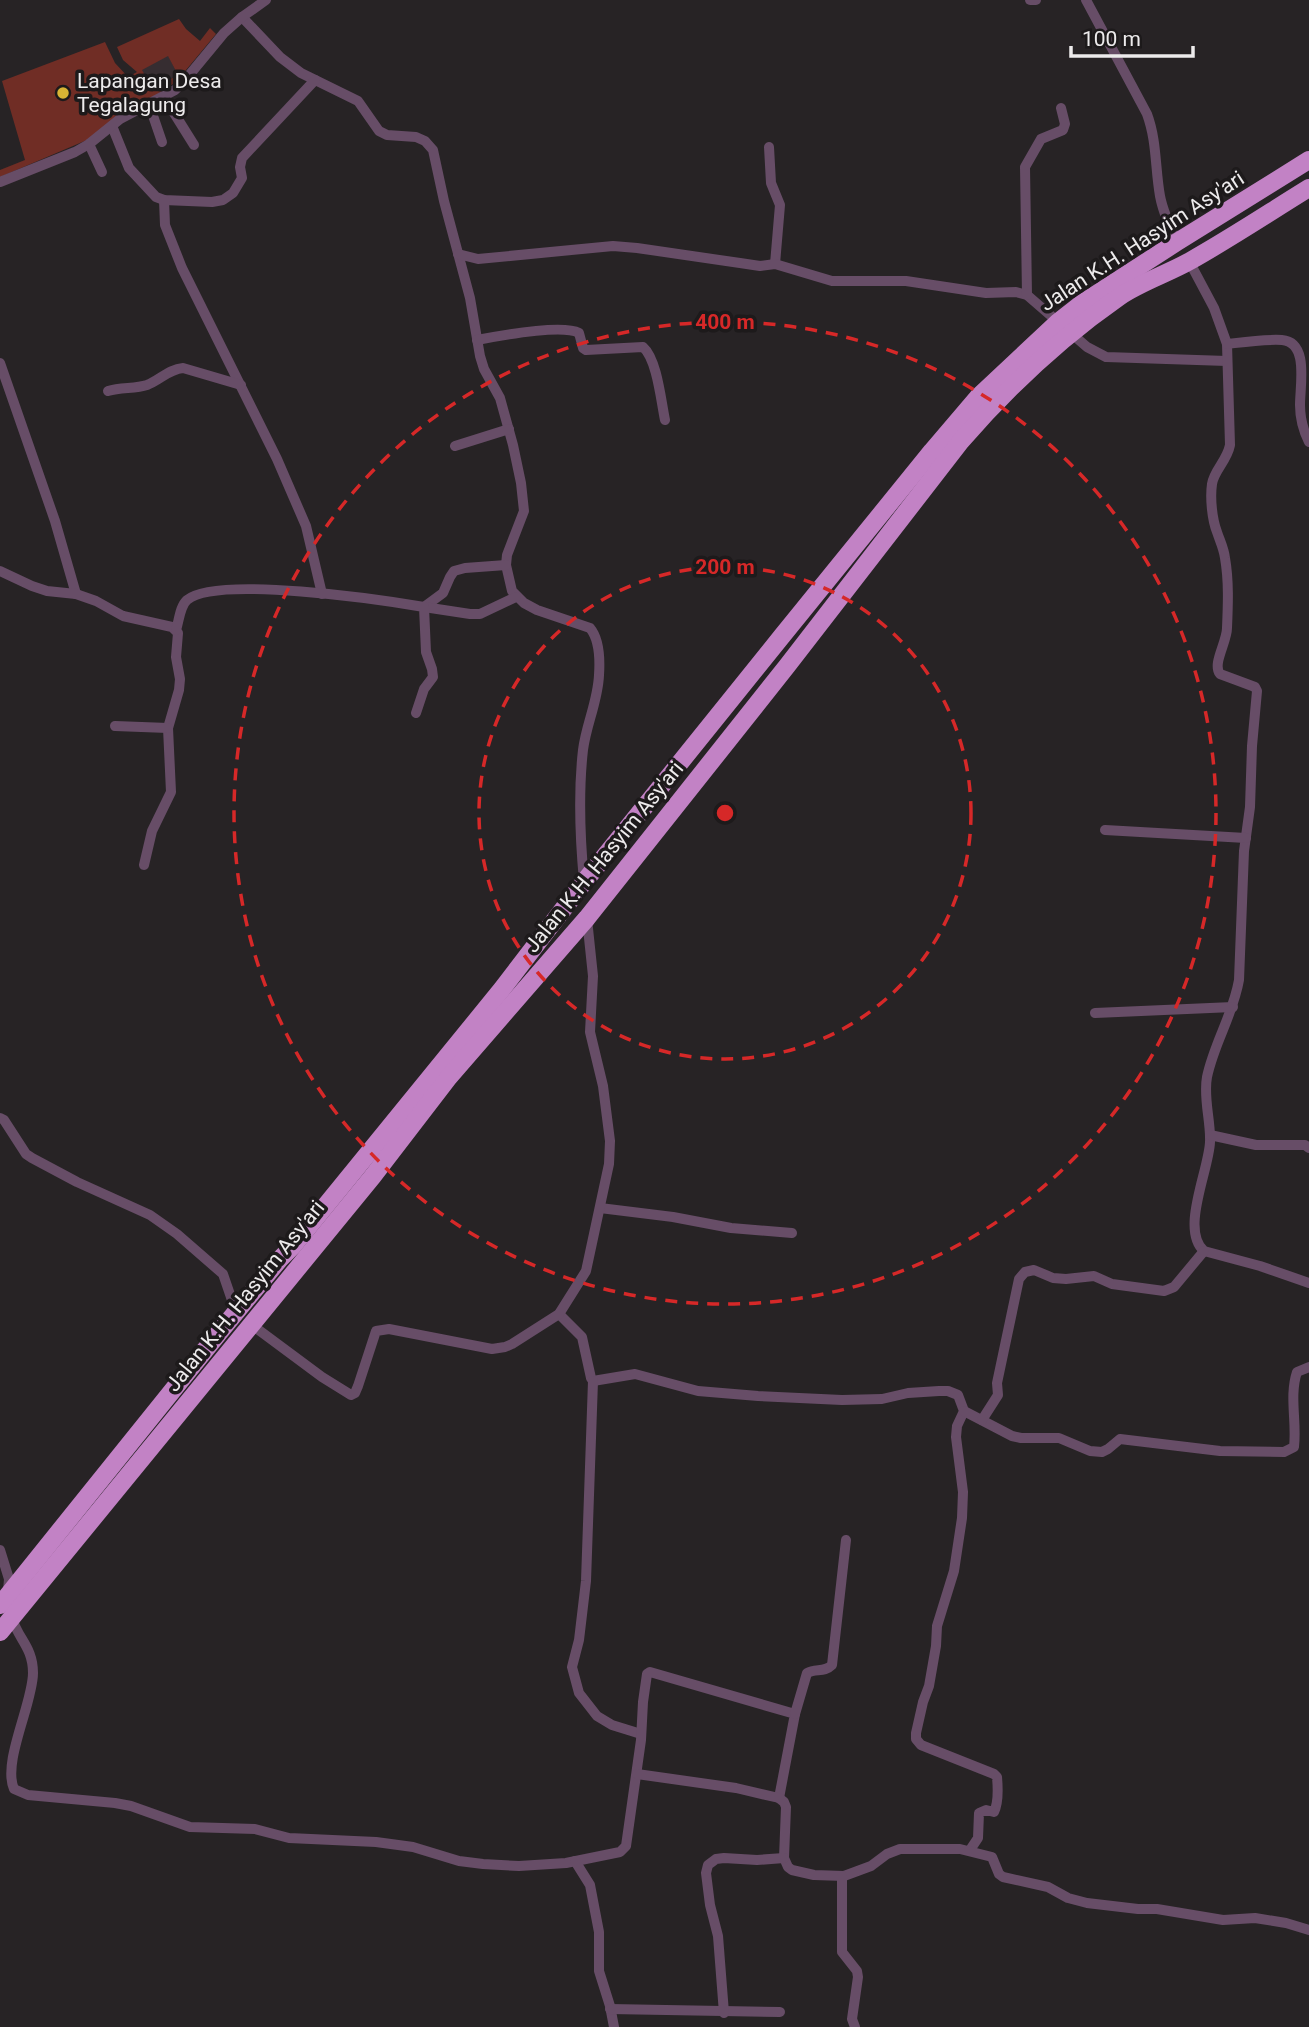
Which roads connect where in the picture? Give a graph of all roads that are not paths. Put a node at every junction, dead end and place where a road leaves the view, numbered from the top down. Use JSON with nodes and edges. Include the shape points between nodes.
{"nodes":[{"id":1,"x":266,"y":0,"type":"edge"},
{"id":2,"x":1030,"y":0,"type":"edge"},
{"id":3,"x":1036,"y":0,"type":"edge"},
{"id":4,"x":1086,"y":0,"type":"edge"},
{"id":5,"x":242,"y":17,"type":"junction"},
{"id":6,"x":315,"y":80,"type":"junction"},
{"id":7,"x":164,"y":97,"type":"junction"},
{"id":8,"x":149,"y":104,"type":"junction"},
{"id":9,"x":1061,"y":108,"type":"dead end"},
{"id":10,"x":111,"y":126,"type":"junction"},
{"id":11,"x":162,"y":142,"type":"dead end"},
{"id":12,"x":89,"y":144,"type":"junction"},
{"id":13,"x":194,"y":145,"type":"dead end"},
{"id":14,"x":769,"y":148,"type":"dead end"},
{"id":15,"x":1309,"y":160,"type":"edge"},
{"id":16,"x":102,"y":172,"type":"dead end"},
{"id":17,"x":0,"y":182,"type":"edge"},
{"id":18,"x":1309,"y":188,"type":"edge"},
{"id":19,"x":164,"y":201,"type":"junction"},
{"id":20,"x":1177,"y":242,"type":"junction"},
{"id":21,"x":458,"y":254,"type":"junction"},
{"id":22,"x":1189,"y":261,"type":"junction"},
{"id":23,"x":775,"y":264,"type":"junction"},
{"id":24,"x":1027,"y":295,"type":"junction"},
{"id":25,"x":1064,"y":327,"type":"junction"},
{"id":26,"x":477,"y":340,"type":"junction"},
{"id":27,"x":1227,"y":344,"type":"junction"},
{"id":28,"x":1227,"y":361,"type":"junction"},
{"id":29,"x":0,"y":363,"type":"edge"},
{"id":30,"x":1306,"y":371,"type":"edge"},
{"id":31,"x":241,"y":385,"type":"junction"},
{"id":32,"x":108,"y":391,"type":"dead end"},
{"id":33,"x":665,"y":420,"type":"dead end"},
{"id":34,"x":509,"y":429,"type":"junction"},
{"id":35,"x":1309,"y":442,"type":"edge"},
{"id":36,"x":455,"y":446,"type":"dead end"},
{"id":37,"x":506,"y":565,"type":"junction"},
{"id":38,"x":0,"y":571,"type":"edge"},
{"id":39,"x":76,"y":594,"type":"junction"},
{"id":40,"x":322,"y":594,"type":"junction"},
{"id":41,"x":516,"y":597,"type":"junction"},
{"id":42,"x":424,"y":607,"type":"junction"},
{"id":43,"x":176,"y":630,"type":"junction"},
{"id":44,"x":815,"y":630,"type":"junction"},
{"id":45,"x":736,"y":693,"type":"junction"},
{"id":46,"x":416,"y":713,"type":"dead end"},
{"id":47,"x":115,"y":726,"type":"dead end"},
{"id":48,"x":168,"y":728,"type":"junction"},
{"id":49,"x":733,"y":734,"type":"junction"},
{"id":50,"x":663,"y":785,"type":"junction"},
{"id":51,"x":1105,"y":830,"type":"dead end"},
{"id":52,"x":1246,"y":838,"type":"junction"},
{"id":53,"x":144,"y":865,"type":"dead end"},
{"id":54,"x":584,"y":882,"type":"junction"},
{"id":55,"x":587,"y":918,"type":"junction"},
{"id":56,"x":1233,"y":1007,"type":"junction"},
{"id":57,"x":1094,"y":1013,"type":"dead end"},
{"id":58,"x":0,"y":1118,"type":"edge"},
{"id":59,"x":1210,"y":1135,"type":"junction"},
{"id":60,"x":1309,"y":1148,"type":"edge"},
{"id":61,"x":600,"y":1208,"type":"junction"},
{"id":62,"x":792,"y":1233,"type":"dead end"},
{"id":63,"x":1204,"y":1251,"type":"junction"},
{"id":64,"x":1309,"y":1283,"type":"edge"},
{"id":65,"x":236,"y":1311,"type":"junction"},
{"id":66,"x":559,"y":1314,"type":"junction"},
{"id":67,"x":246,"y":1332,"type":"junction"},
{"id":68,"x":1309,"y":1367,"type":"edge"},
{"id":69,"x":593,"y":1381,"type":"junction"},
{"id":70,"x":162,"y":1404,"type":"junction"},
{"id":71,"x":964,"y":1411,"type":"junction"},
{"id":72,"x":982,"y":1420,"type":"junction"},
{"id":73,"x":162,"y":1435,"type":"junction"},
{"id":74,"x":90,"y":1493,"type":"junction"},
{"id":75,"x":846,"y":1540,"type":"dead end"},
{"id":76,"x":0,"y":1550,"type":"edge"},
{"id":77,"x":5,"y":1613,"type":"edge"},
{"id":78,"x":795,"y":1714,"type":"junction"},
{"id":79,"x":641,"y":1734,"type":"junction"},
{"id":80,"x":637,"y":1774,"type":"junction"},
{"id":81,"x":779,"y":1798,"type":"junction"},
{"id":82,"x":970,"y":1850,"type":"junction"},
{"id":83,"x":784,"y":1858,"type":"junction"},
{"id":84,"x":575,"y":1861,"type":"junction"},
{"id":85,"x":842,"y":1876,"type":"junction"},
{"id":86,"x":1309,"y":1930,"type":"edge"},
{"id":87,"x":610,"y":2009,"type":"junction"},
{"id":88,"x":780,"y":2012,"type":"dead end"},
{"id":89,"x":723,"y":2013,"type":"junction"},
{"id":90,"x":614,"y":2027,"type":"edge"},
{"id":91,"x":855,"y":2027,"type":"edge"}],
"edges":[{"from":1,"to":5,"type":"street"},
{"from":2,"to":3,"type":"street"},
{"from":4,"to":20,"type":"street","via":[[1147,114],[1154,135],[1159,195]]},
{"from":5,"to":6,"type":"street","via":[[280,57]]},
{"from":5,"to":7,"type":"street","via":[[182,85]]},
{"from":6,"to":19,"type":"street","via":[[242,158],[242,178],[233,193],[212,202]]},
{"from":6,"to":21,"type":"street","via":[[358,101],[373,125],[387,135],[416,137],[430,146]]},
{"from":7,"to":8,"type":"street"},
{"from":7,"to":13,"type":"street"},
{"from":8,"to":10,"type":"street"},
{"from":8,"to":11,"type":"street"},
{"from":9,"to":24,"type":"street","via":[[1063,130],[1041,139],[1025,167]]},
{"from":10,"to":12,"type":"street"},
{"from":10,"to":19,"type":"street","via":[[129,168]]},
{"from":12,"to":16,"type":"street"},
{"from":12,"to":17,"type":"street"},
{"from":14,"to":23,"type":"street","via":[[771,183],[780,205]]},
{"from":15,"to":20,"type":"highway","name":"Jalan K.H. Hasyim Asy'ari"},
{"from":18,"to":22,"type":"highway","name":"Jalan K.H. Hasyim Asy'ari"},
{"from":19,"to":31,"type":"street","via":[[165,225],[182,268]]},
{"from":20,"to":25,"type":"highway","name":"Jalan K.H. Hasyim Asy'ari","via":[[1110,284]]},
{"from":21,"to":23,"type":"street","via":[[478,260],[612,246]]},
{"from":21,"to":26,"type":"street"},
{"from":22,"to":25,"type":"highway","name":"Jalan K.H. Hasyim Asy'ari"},
{"from":22,"to":27,"type":"street"},
{"from":23,"to":24,"type":"street","via":[[832,281],[906,281]]},
{"from":24,"to":25,"type":"street"},
{"from":25,"to":28,"type":"street","via":[[1106,358]]},
{"from":25,"to":44,"type":"highway","name":"Jalan K.H. Hasyim Asy'ari","via":[[961,441]]},
{"from":25,"to":45,"type":"highway","name":"Jalan K.H. Hasyim Asy'ari","via":[[978,397]]},
{"from":26,"to":33,"type":"street","via":[[567,330],[579,333],[586,349],[643,346],[652,360]]},
{"from":26,"to":34,"type":"street"},
{"from":27,"to":28,"type":"street"},
{"from":27,"to":30,"type":"street","via":[[1289,341],[1299,348]]},
{"from":28,"to":52,"type":"street","via":[[1230,445],[1212,486],[1214,523],[1226,559],[1228,599],[1227,632],[1216,666],[1220,674],[1257,691]]},
{"from":29,"to":39,"type":"street"},
{"from":30,"to":35,"type":"street","via":[[1300,404]]},
{"from":31,"to":32,"type":"street","via":[[183,368],[148,384]]},
{"from":31,"to":40,"type":"street","via":[[306,526]]},
{"from":34,"to":36,"type":"street"},
{"from":34,"to":37,"type":"street","via":[[524,511]]},
{"from":37,"to":41,"type":"street"},
{"from":37,"to":42,"type":"street","via":[[454,571],[443,593]]},
{"from":38,"to":39,"type":"street","via":[[32,586]]},
{"from":39,"to":43,"type":"street","via":[[123,616]]},
{"from":40,"to":42,"type":"street"},
{"from":40,"to":43,"type":"street","via":[[249,588],[207,591],[187,600]]},
{"from":41,"to":42,"type":"street","via":[[480,614]]},
{"from":41,"to":54,"type":"street","via":[[537,610],[590,628],[595,635],[598,688],[584,742],[580,804]]},
{"from":42,"to":46,"type":"street","via":[[426,652],[433,677]]},
{"from":43,"to":48,"type":"street","via":[[180,678]]},
{"from":44,"to":45,"type":"highway","via":[[795,638],[736,710],[732,705]]},
{"from":44,"to":49,"type":"highway","name":"Jalan K.H. Hasyim Asy'ari"},
{"from":45,"to":50,"type":"highway","name":"Jalan K.H. Hasyim Asy'ari"},
{"from":47,"to":48,"type":"street"},
{"from":48,"to":53,"type":"street","via":[[171,792],[152,831]]},
{"from":49,"to":50,"type":"highway","via":[[737,722],[733,719],[679,780]]},
{"from":49,"to":55,"type":"highway","name":"Jalan K.H. Hasyim Asy'ari"},
{"from":50,"to":54,"type":"highway","name":"Jalan K.H. Hasyim Asy'ari"},
{"from":51,"to":52,"type":"street"},
{"from":52,"to":56,"type":"street","via":[[1239,980]]},
{"from":54,"to":65,"type":"highway","name":"Jalan K.H. Hasyim Asy'ari","via":[[502,989]]},
{"from":55,"to":61,"type":"street","via":[[593,976],[590,1032],[610,1142]]},
{"from":55,"to":67,"type":"highway","name":"Jalan K.H. Hasyim Asy'ari","via":[[449,1077]]},
{"from":56,"to":57,"type":"street"},
{"from":56,"to":59,"type":"street","via":[[1207,1078]]},
{"from":58,"to":65,"type":"street","via":[[32,1158],[150,1215],[177,1234],[223,1274]]},
{"from":59,"to":60,"type":"street","via":[[1256,1145]]},
{"from":59,"to":63,"type":"street","via":[[1195,1214],[1196,1238]]},
{"from":61,"to":62,"type":"street"},
{"from":61,"to":66,"type":"street","via":[[586,1271]]},
{"from":63,"to":64,"type":"street"},
{"from":63,"to":72,"type":"street","via":[[1174,1287],[1164,1291],[1112,1284],[1094,1276],[1066,1279],[1034,1269],[1025,1272],[1019,1279],[998,1395]]},
{"from":65,"to":70,"type":"highway","name":"Jalan K.H. Hasyim Asy'ari"},
{"from":66,"to":67,"type":"street","via":[[499,1349],[389,1329],[376,1331],[351,1395]]},
{"from":66,"to":69,"type":"street","via":[[582,1337]]},
{"from":67,"to":70,"type":"highway","via":[[224,1342],[164,1415],[159,1413]]},
{"from":67,"to":73,"type":"highway","name":"Jalan K.H. Hasyim Asy'ari"},
{"from":68,"to":72,"type":"street","via":[[1297,1372],[1294,1381],[1294,1447],[1284,1452],[1220,1451],[1120,1439],[1102,1452],[1090,1451],[1059,1438],[1012,1436]]},
{"from":69,"to":71,"type":"street","via":[[635,1374],[698,1391],[842,1400],[948,1391],[959,1397]]},
{"from":69,"to":79,"type":"street","via":[[586,1581],[572,1667],[579,1693],[597,1716],[612,1726]]},
{"from":70,"to":74,"type":"highway","name":"Jalan K.H. Hasyim Asy'ari"},
{"from":71,"to":72,"type":"street"},
{"from":71,"to":82,"type":"street","via":[[956,1437],[961,1531],[916,1739],[997,1777],[995,1810],[979,1813],[978,1838]]},
{"from":73,"to":74,"type":"highway","via":[[163,1428],[157,1425],[109,1486]]},
{"from":73,"to":77,"type":"highway","name":"Jalan K.H. Hasyim Asy'ari"},
{"from":74,"to":77,"type":"highway","name":"Jalan K.H. Hasyim Asy'ari"},
{"from":75,"to":78,"type":"street","via":[[832,1665],[828,1670],[807,1673]]},
{"from":76,"to":77,"type":"street","via":[[9,1580]]},
{"from":77,"to":84,"type":"street","via":[[28,1647],[33,1675],[10,1775],[19,1792],[115,1803],[190,1827],[376,1842],[483,1864]]},
{"from":78,"to":79,"type":"street","via":[[648,1672]]},
{"from":78,"to":81,"type":"street"},
{"from":79,"to":80,"type":"street"},
{"from":80,"to":81,"type":"street","via":[[736,1787]]},
{"from":80,"to":84,"type":"street","via":[[626,1846],[620,1852]]},
{"from":81,"to":83,"type":"street","via":[[786,1807]]},
{"from":82,"to":85,"type":"street","via":[[894,1850],[872,1866]]},
{"from":82,"to":86,"type":"street","via":[[992,1857],[1003,1877],[1048,1887],[1074,1900],[1223,1920],[1255,1918]]},
{"from":83,"to":85,"type":"street","via":[[792,1870]]},
{"from":83,"to":89,"type":"street","via":[[724,1858],[708,1865]]},
{"from":84,"to":87,"type":"street","via":[[590,1885],[599,1971]]},
{"from":85,"to":91,"type":"street","via":[[842,1952],[858,1977]]},
{"from":87,"to":89,"type":"street"},
{"from":87,"to":90,"type":"street"},
{"from":88,"to":89,"type":"street"}]}
